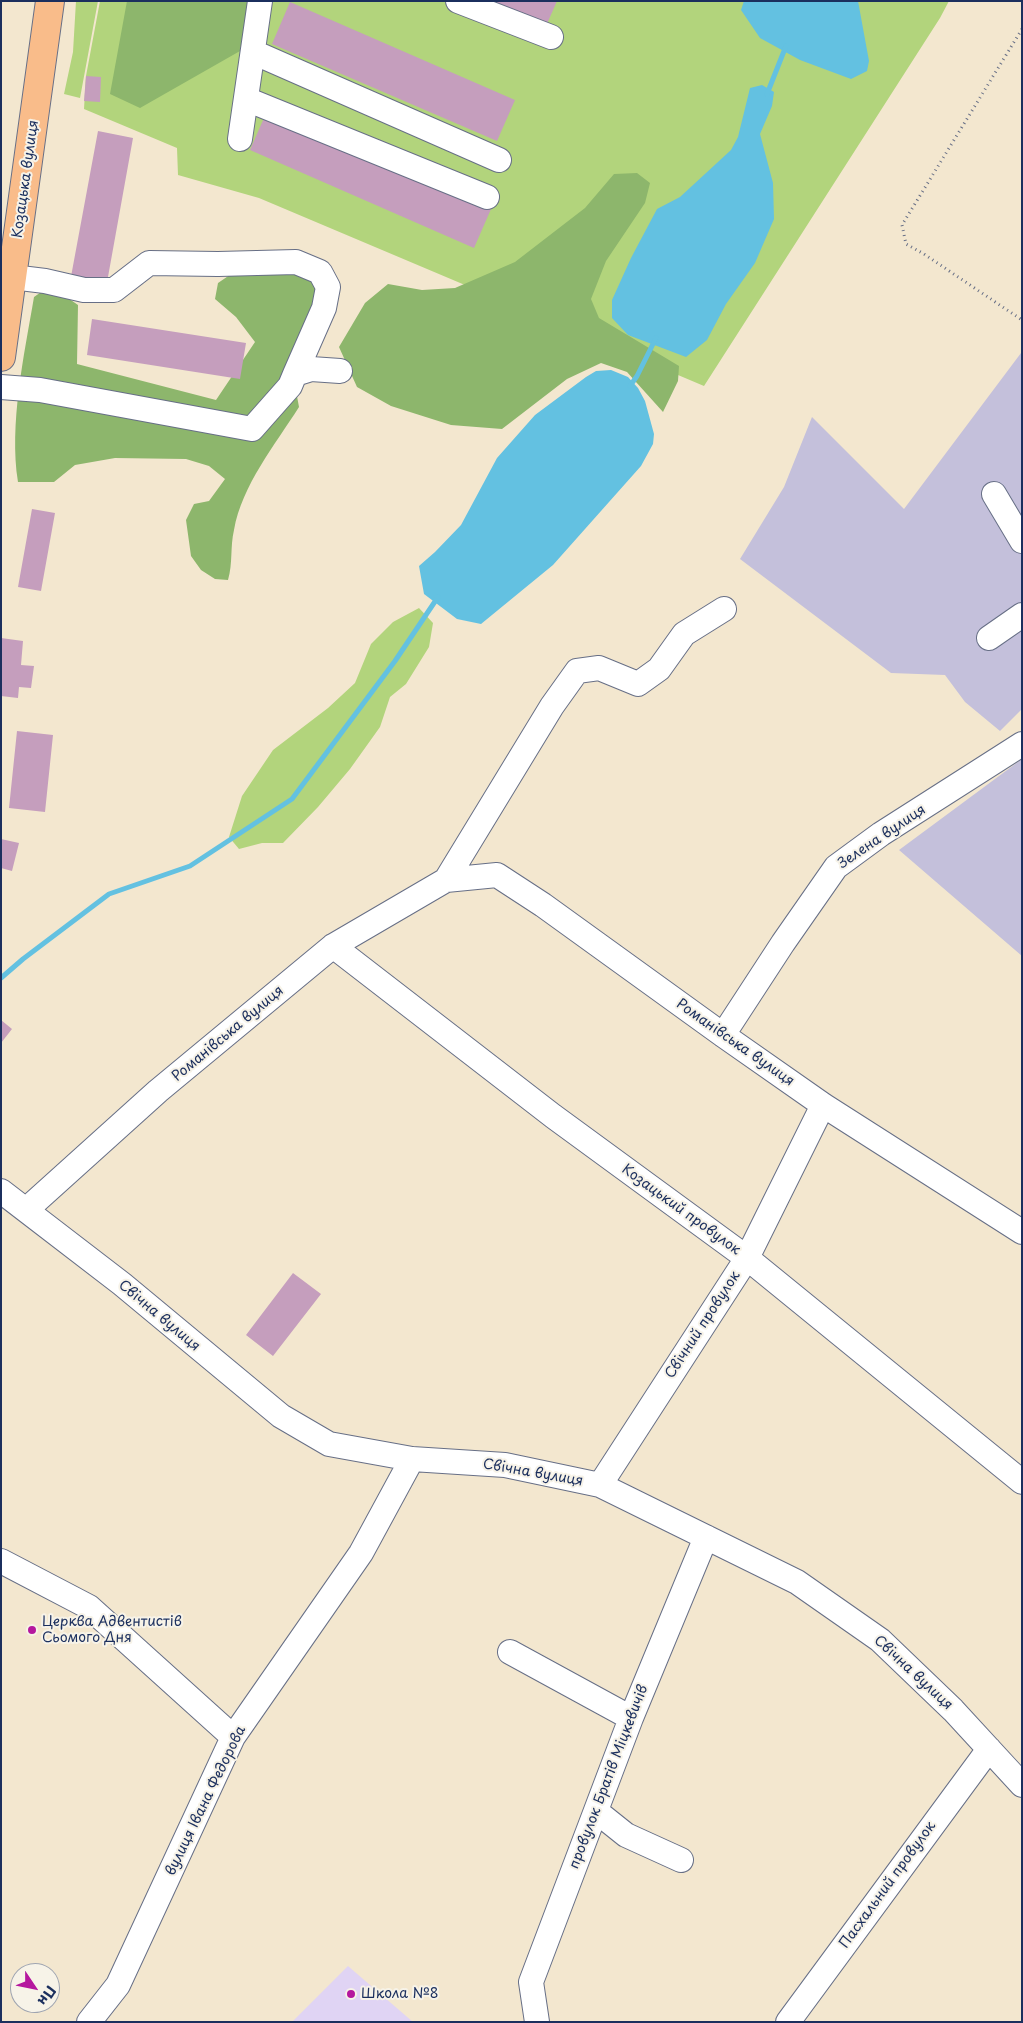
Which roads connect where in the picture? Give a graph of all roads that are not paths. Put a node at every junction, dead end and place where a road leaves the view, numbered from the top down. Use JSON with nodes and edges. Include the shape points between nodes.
{"nodes":[{"id":1,"x":50,"y":1,"type":"edge"},
{"id":2,"x":260,"y":1,"type":"edge"},
{"id":3,"x":458,"y":1,"type":"edge"},
{"id":4,"x":552,"y":37,"type":"dead end"},
{"id":5,"x":253,"y":52,"type":"junction"},
{"id":6,"x":246,"y":99,"type":"junction"},
{"id":7,"x":240,"y":139,"type":"dead end"},
{"id":8,"x":499,"y":160,"type":"dead end"},
{"id":9,"x":487,"y":196,"type":"dead end"},
{"id":10,"x":12,"y":276,"type":"junction"},
{"id":11,"x":1,"y":357,"type":"edge"},
{"id":12,"x":340,"y":371,"type":"dead end"},
{"id":13,"x":295,"y":374,"type":"junction"},
{"id":14,"x":1,"y":386,"type":"edge"},
{"id":15,"x":994,"y":494,"type":"dead end"},
{"id":16,"x":1022,"y":541,"type":"edge"},
{"id":17,"x":724,"y":610,"type":"dead end"},
{"id":18,"x":1022,"y":615,"type":"edge"},
{"id":19,"x":989,"y":638,"type":"dead end"},
{"id":20,"x":1022,"y":744,"type":"edge"},
{"id":21,"x":446,"y":880,"type":"junction"},
{"id":22,"x":333,"y":946,"type":"junction"},
{"id":23,"x":723,"y":1036,"type":"junction"},
{"id":24,"x":823,"y":1105,"type":"junction"},
{"id":25,"x":1,"y":1191,"type":"edge"},
{"id":26,"x":26,"y":1210,"type":"junction"},
{"id":27,"x":1022,"y":1232,"type":"edge"},
{"id":28,"x":747,"y":1258,"type":"junction"},
{"id":29,"x":412,"y":1459,"type":"junction"},
{"id":30,"x":1022,"y":1482,"type":"edge"},
{"id":31,"x":600,"y":1485,"type":"junction"},
{"id":32,"x":706,"y":1537,"type":"junction"},
{"id":33,"x":1,"y":1561,"type":"edge"},
{"id":34,"x":510,"y":1652,"type":"dead end"},
{"id":35,"x":631,"y":1718,"type":"junction"},
{"id":36,"x":233,"y":1737,"type":"junction"},
{"id":37,"x":989,"y":1749,"type":"junction"},
{"id":38,"x":1022,"y":1785,"type":"edge"},
{"id":39,"x":596,"y":1811,"type":"junction"},
{"id":40,"x":681,"y":1860,"type":"dead end"},
{"id":41,"x":89,"y":2022,"type":"edge"},
{"id":42,"x":537,"y":2022,"type":"edge"},
{"id":43,"x":788,"y":2022,"type":"edge"}],
"edges":[{"from":1,"to":10,"type":"main road","name":"Козацька вулиця"},
{"from":2,"to":5,"type":"street"},
{"from":3,"to":4,"type":"street"},
{"from":5,"to":6,"type":"street"},
{"from":5,"to":8,"type":"street"},
{"from":6,"to":7,"type":"street"},
{"from":6,"to":9,"type":"street"},
{"from":10,"to":11,"type":"main road","name":"Козацька вулиця"},
{"from":10,"to":13,"type":"street","via":[[84,290],[114,290],[149,263],[296,262],[320,272],[328,287],[324,308]]},
{"from":12,"to":13,"type":"street","via":[[311,369]]},
{"from":13,"to":14,"type":"street","via":[[290,386],[252,429],[40,390]]},
{"from":15,"to":16,"type":"street"},
{"from":17,"to":21,"type":"street","name":"Романівська вулиця","via":[[684,634],[660,669],[638,684],[599,668],[577,671],[552,706]]},
{"from":18,"to":19,"type":"street"},
{"from":20,"to":23,"type":"street","name":"Зелена вулиця","via":[[836,867]]},
{"from":21,"to":22,"type":"street","name":"Романівська вулиця"},
{"from":21,"to":23,"type":"street","name":"Романівська вулиця","via":[[497,875],[543,904]]},
{"from":22,"to":26,"type":"street","name":"Романівська вулиця","via":[[158,1091]]},
{"from":22,"to":28,"type":"street","name":"Козацький провулок","via":[[553,1116]]},
{"from":23,"to":24,"type":"street","name":"Романівська вулиця"},
{"from":24,"to":27,"type":"street","name":"Романівська вулиця"},
{"from":24,"to":28,"type":"street","name":"Свічний провулок"},
{"from":25,"to":26,"type":"street","name":"Свічна вулиця"},
{"from":26,"to":29,"type":"street","name":"Свічна вулиця","via":[[122,1284],[281,1416],[329,1444]]},
{"from":28,"to":30,"type":"street","name":"Козацький провулок"},
{"from":28,"to":31,"type":"street","name":"Свічний провулок"},
{"from":29,"to":31,"type":"street","name":"Свічна вулиця","via":[[504,1465]]},
{"from":29,"to":36,"type":"street","name":"вулиця Івана Федорова","via":[[361,1553]]},
{"from":31,"to":32,"type":"street","name":"Свічна вулиця"},
{"from":32,"to":35,"type":"street","name":"провулок Братів Міцкевичів"},
{"from":32,"to":37,"type":"street","name":"Свічна вулиця","via":[[797,1582],[880,1640]]},
{"from":33,"to":36,"type":"street","via":[[89,1607]]},
{"from":34,"to":35,"type":"street"},
{"from":35,"to":39,"type":"street","name":"провулок Братів Міцкевичів"},
{"from":36,"to":41,"type":"street","name":"вулиця Івана Федорова","via":[[118,1985]]},
{"from":37,"to":38,"type":"street","name":"Свічна вулиця"},
{"from":37,"to":43,"type":"street","name":"Пасхальний провулок"},
{"from":39,"to":40,"type":"street","via":[[626,1835]]},
{"from":39,"to":42,"type":"street","name":"провулок Братів Міцкевичів","via":[[531,1982]]}]}
